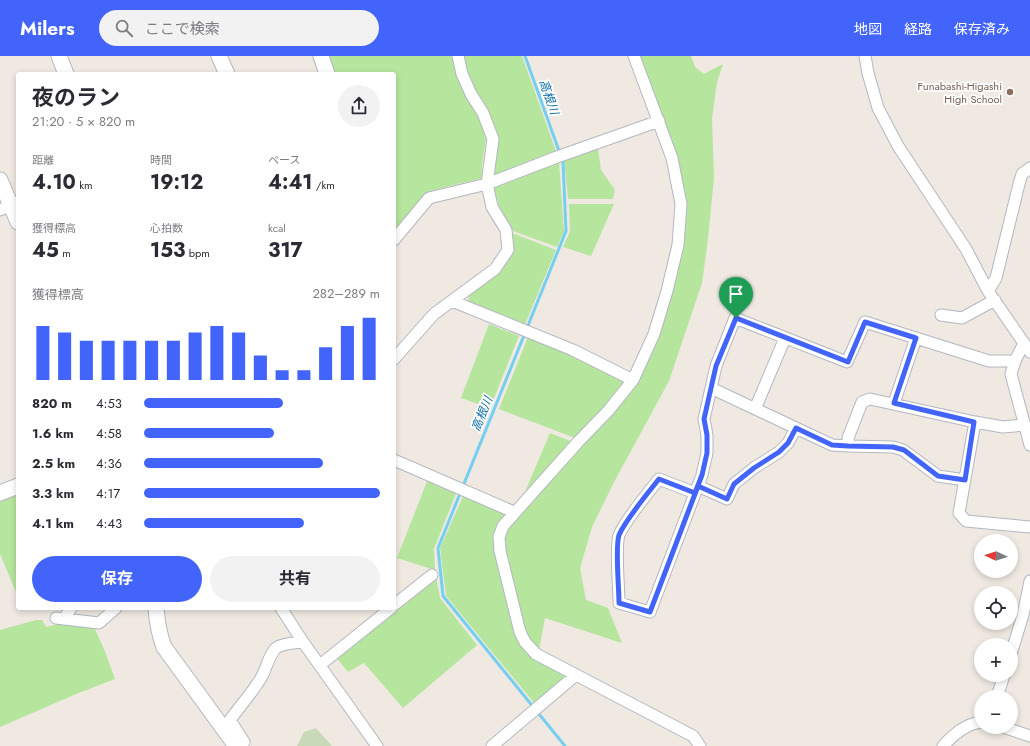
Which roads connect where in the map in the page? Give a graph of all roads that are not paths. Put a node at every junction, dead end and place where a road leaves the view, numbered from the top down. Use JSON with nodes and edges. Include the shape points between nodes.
{"nodes":[{"id":1,"x":59,"y":56,"type":"edge"},
{"id":2,"x":219,"y":56,"type":"edge"},
{"id":3,"x":321,"y":56,"type":"edge"},
{"id":4,"x":458,"y":56,"type":"edge"},
{"id":5,"x":634,"y":56,"type":"edge"},
{"id":6,"x":865,"y":56,"type":"edge"},
{"id":7,"x":65,"y":72,"type":"edge"},
{"id":8,"x":226,"y":72,"type":"edge"},
{"id":9,"x":326,"y":72,"type":"edge"},
{"id":10,"x":659,"y":121,"type":"junction"},
{"id":11,"x":1030,"y":168,"type":"edge"},
{"id":12,"x":0,"y":180,"type":"edge"},
{"id":13,"x":487,"y":184,"type":"junction"},
{"id":14,"x":10,"y":206,"type":"edge"},
{"id":15,"x":16,"y":218,"type":"edge"},
{"id":16,"x":396,"y":238,"type":"edge"},
{"id":17,"x":988,"y":291,"type":"junction"},
{"id":18,"x":995,"y":300,"type":"junction"},
{"id":19,"x":452,"y":301,"type":"junction"},
{"id":20,"x":941,"y":315,"type":"dead end"},
{"id":21,"x":785,"y":338,"type":"junction"},
{"id":22,"x":916,"y":338,"type":"junction"},
{"id":23,"x":1027,"y":348,"type":"edge"},
{"id":24,"x":396,"y":357,"type":"edge"},
{"id":25,"x":1015,"y":361,"type":"junction"},
{"id":26,"x":634,"y":380,"type":"junction"},
{"id":27,"x":711,"y":388,"type":"junction"},
{"id":28,"x":894,"y":403,"type":"junction"},
{"id":29,"x":755,"y":409,"type":"junction"},
{"id":30,"x":974,"y":422,"type":"junction"},
{"id":31,"x":1025,"y":426,"type":"junction"},
{"id":32,"x":796,"y":428,"type":"junction"},
{"id":33,"x":1030,"y":445,"type":"edge"},
{"id":34,"x":848,"y":446,"type":"junction"},
{"id":35,"x":396,"y":461,"type":"edge"},
{"id":36,"x":965,"y":480,"type":"junction"},
{"id":37,"x":16,"y":487,"type":"edge"},
{"id":38,"x":697,"y":489,"type":"junction"},
{"id":39,"x":0,"y":493,"type":"edge"},
{"id":40,"x":514,"y":512,"type":"junction"},
{"id":41,"x":1030,"y":527,"type":"edge"},
{"id":42,"x":432,"y":575,"type":"dead end"},
{"id":43,"x":1030,"y":581,"type":"edge"},
{"id":44,"x":396,"y":604,"type":"edge"},
{"id":45,"x":69,"y":610,"type":"edge"},
{"id":46,"x":114,"y":610,"type":"edge"},
{"id":47,"x":156,"y":610,"type":"edge"},
{"id":48,"x":282,"y":610,"type":"edge"},
{"id":49,"x":389,"y":610,"type":"edge"},
{"id":50,"x":1016,"y":638,"type":"edge"},
{"id":51,"x":303,"y":642,"type":"junction"},
{"id":52,"x":320,"y":665,"type":"junction"},
{"id":53,"x":576,"y":674,"type":"junction"},
{"id":54,"x":974,"y":723,"type":"edge"},
{"id":55,"x":1018,"y":732,"type":"edge"},
{"id":56,"x":1030,"y":736,"type":"edge"},
{"id":57,"x":236,"y":746,"type":"edge"},
{"id":58,"x":239,"y":746,"type":"edge"},
{"id":59,"x":377,"y":746,"type":"edge"},
{"id":60,"x":492,"y":746,"type":"edge"},
{"id":61,"x":700,"y":746,"type":"edge"},
{"id":62,"x":943,"y":746,"type":"edge"}],
"edges":[{"from":1,"to":7,"type":"street"},
{"from":2,"to":8,"type":"street"},
{"from":3,"to":9,"type":"street"},
{"from":4,"to":13,"type":"street","via":[[462,74],[483,113],[493,139]]},
{"from":5,"to":10,"type":"street"},
{"from":6,"to":17,"type":"street","via":[[884,122],[966,249]]},
{"from":10,"to":13,"type":"street"},
{"from":10,"to":26,"type":"street","via":[[672,158],[681,204],[678,238],[667,291],[654,334]]},
{"from":11,"to":17,"type":"street","via":[[1022,174],[996,278]]},
{"from":12,"to":14,"type":"street"},
{"from":13,"to":16,"type":"street","via":[[429,198]]},
{"from":13,"to":19,"type":"street","via":[[492,207],[506,230],[508,250],[495,269]]},
{"from":14,"to":15,"type":"street"},
{"from":17,"to":18,"type":"street"},
{"from":18,"to":20,"type":"street","via":[[962,318]]},
{"from":18,"to":23,"type":"street"},
{"from":19,"to":24,"type":"street","via":[[434,314]]},
{"from":19,"to":26,"type":"street","via":[[572,350]]},
{"from":21,"to":22,"type":"street","via":[[848,362],[865,322]]},
{"from":21,"to":27,"type":"street","via":[[736,318],[716,366]]},
{"from":21,"to":29,"type":"street"},
{"from":22,"to":25,"type":"street","via":[[989,361]]},
{"from":22,"to":28,"type":"street"},
{"from":23,"to":25,"type":"street"},
{"from":25,"to":31,"type":"street","via":[[1011,374]]},
{"from":26,"to":40,"type":"street"},
{"from":27,"to":29,"type":"street"},
{"from":27,"to":38,"type":"street","via":[[704,419],[707,453]]},
{"from":28,"to":30,"type":"street"},
{"from":28,"to":34,"type":"street","via":[[870,399],[862,402],[848,438]]},
{"from":29,"to":32,"type":"street"},
{"from":30,"to":31,"type":"street","via":[[1003,427]]},
{"from":30,"to":36,"type":"street"},
{"from":31,"to":33,"type":"street"},
{"from":32,"to":34,"type":"street","via":[[832,445]]},
{"from":32,"to":38,"type":"street","via":[[788,443],[779,452],[734,484],[727,499]]},
{"from":34,"to":36,"type":"street","via":[[893,447],[904,450],[938,476]]},
{"from":35,"to":40,"type":"street"},
{"from":36,"to":41,"type":"street","via":[[959,513],[966,521]]},
{"from":37,"to":39,"type":"street"},
{"from":38,"to":38,"type":"street","via":[[650,612],[619,603],[619,535],[627,521],[659,479]]},
{"from":40,"to":53,"type":"street","via":[[502,526],[499,537],[500,551],[520,632],[536,654]]},
{"from":42,"to":44,"type":"street"},
{"from":43,"to":50,"type":"street"},
{"from":45,"to":46,"type":"street","via":[[60,618],[99,623]]},
{"from":47,"to":57,"type":"street","via":[[158,629],[164,647]]},
{"from":48,"to":51,"type":"street"},
{"from":49,"to":52,"type":"street"},
{"from":51,"to":52,"type":"street"},
{"from":51,"to":58,"type":"street","via":[[277,647],[270,656],[260,680],[230,720],[244,742]]},
{"from":52,"to":59,"type":"street"},
{"from":53,"to":60,"type":"street"},
{"from":53,"to":61,"type":"street","via":[[693,736]]},
{"from":54,"to":62,"type":"street"},
{"from":55,"to":56,"type":"street"}]}
